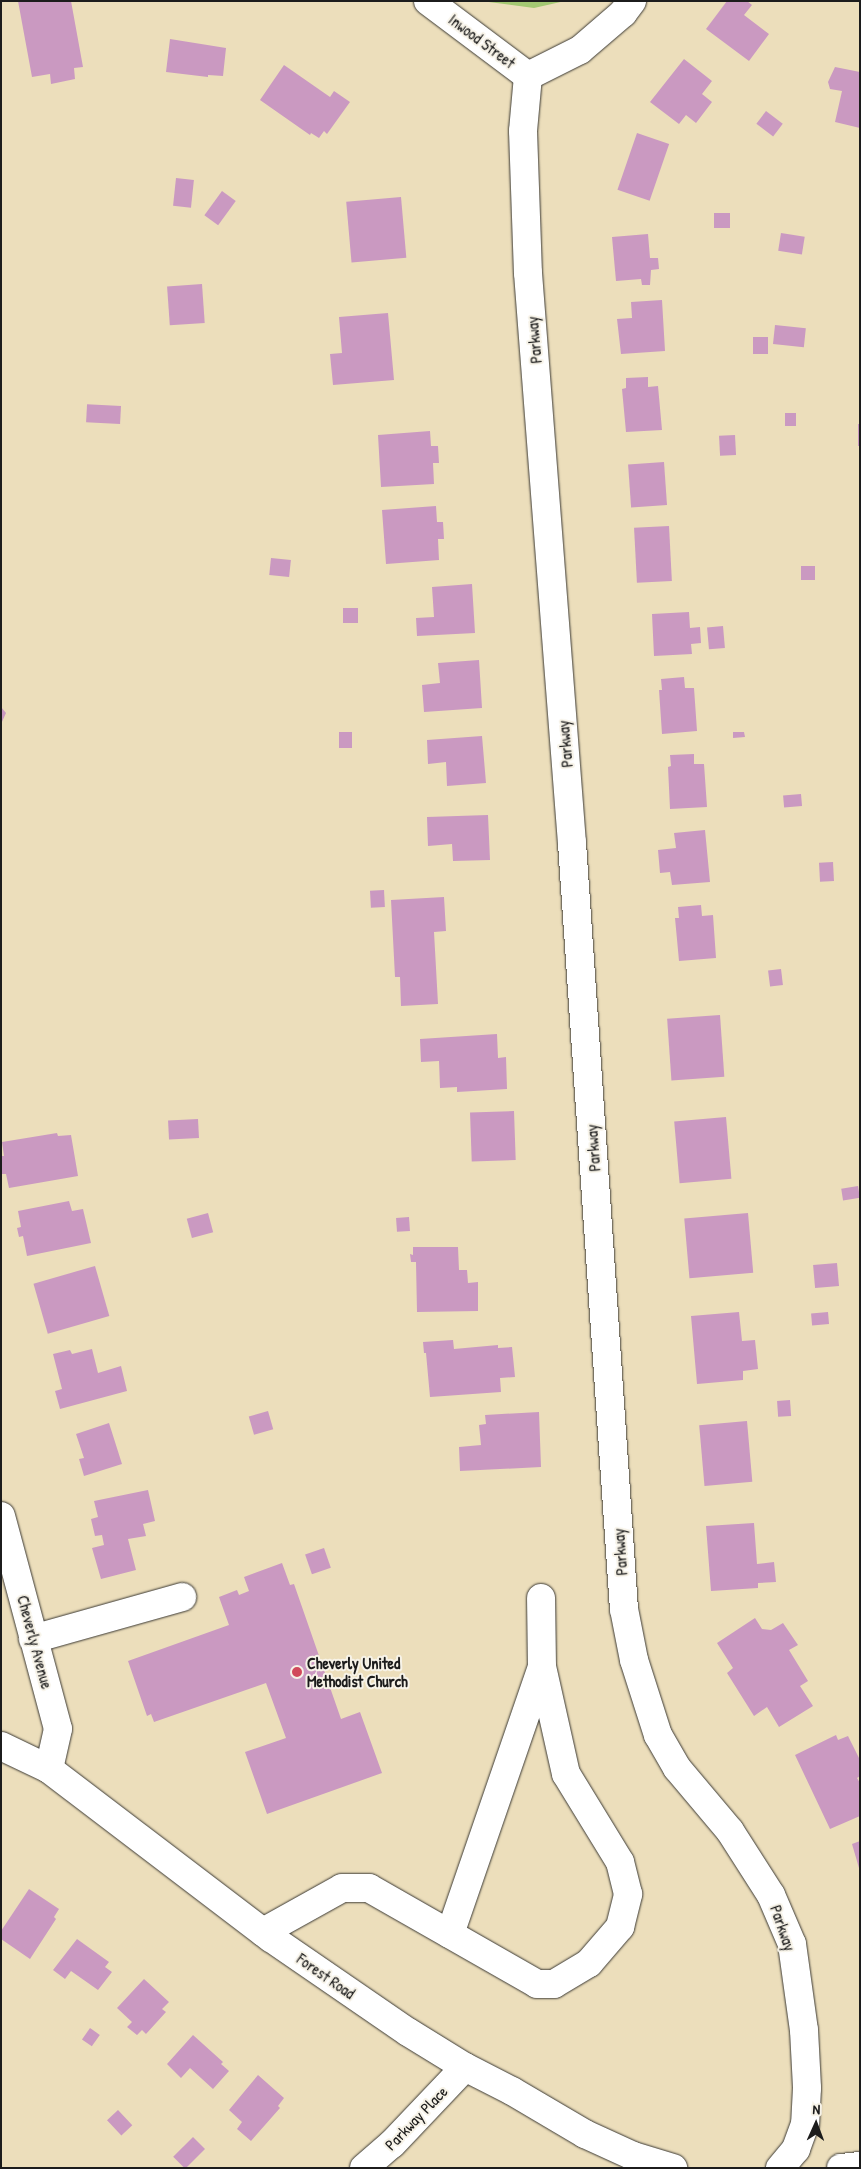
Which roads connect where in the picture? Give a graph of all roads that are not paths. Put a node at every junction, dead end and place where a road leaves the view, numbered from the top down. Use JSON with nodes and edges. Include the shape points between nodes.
{"nodes":[{"id":1,"x":428,"y":1,"type":"edge"},
{"id":2,"x":632,"y":1,"type":"edge"},
{"id":3,"x":528,"y":76,"type":"junction"},
{"id":4,"x":1,"y":1516,"type":"edge"},
{"id":5,"x":182,"y":1597,"type":"dead end"},
{"id":6,"x":541,"y":1598,"type":"dead end"},
{"id":7,"x":34,"y":1638,"type":"junction"},
{"id":8,"x":542,"y":1667,"type":"junction"},
{"id":9,"x":1,"y":1746,"type":"edge"},
{"id":10,"x":49,"y":1769,"type":"junction"},
{"id":11,"x":263,"y":1932,"type":"junction"},
{"id":12,"x":450,"y":1934,"type":"junction"},
{"id":13,"x":466,"y":2067,"type":"junction"},
{"id":14,"x":860,"y":2166,"type":"edge"},
{"id":15,"x":364,"y":2168,"type":"edge"},
{"id":16,"x":673,"y":2168,"type":"edge"},
{"id":17,"x":780,"y":2168,"type":"edge"},
{"id":18,"x":841,"y":2168,"type":"edge"}],
"edges":[{"from":1,"to":3,"type":"street","name":"Inwood Street"},
{"from":2,"to":3,"type":"street","name":"Inwood Street","via":[[623,13],[580,50]]},
{"from":3,"to":17,"type":"street","name":"Parkway","via":[[523,131],[528,273],[573,853],[624,1609],[634,1660],[658,1735],[677,1768],[730,1831],[771,1895],[792,1944],[804,2030],[807,2088],[805,2124],[796,2149]]},
{"from":4,"to":7,"type":"street","name":"Cheverly Avenue"},
{"from":5,"to":7,"type":"street"},
{"from":6,"to":8,"type":"street"},
{"from":7,"to":10,"type":"street","name":"Cheverly Avenue","via":[[58,1728]]},
{"from":8,"to":12,"type":"street"},
{"from":8,"to":12,"type":"street","via":[[566,1774],[620,1862],[628,1894],[620,1927],[588,1963],[554,1984],[537,1984]]},
{"from":9,"to":10,"type":"street","name":"Forest Road"},
{"from":10,"to":11,"type":"street","name":"Forest Road"},
{"from":11,"to":12,"type":"street","via":[[342,1888],[369,1888]]},
{"from":11,"to":13,"type":"street","name":"Forest Road"},
{"from":13,"to":15,"type":"street","name":"Parkway Place","via":[[392,2144]]},
{"from":13,"to":16,"type":"street","name":"Forest Road","via":[[585,2134],[633,2156]]},
{"from":14,"to":18,"type":"street"}]}
